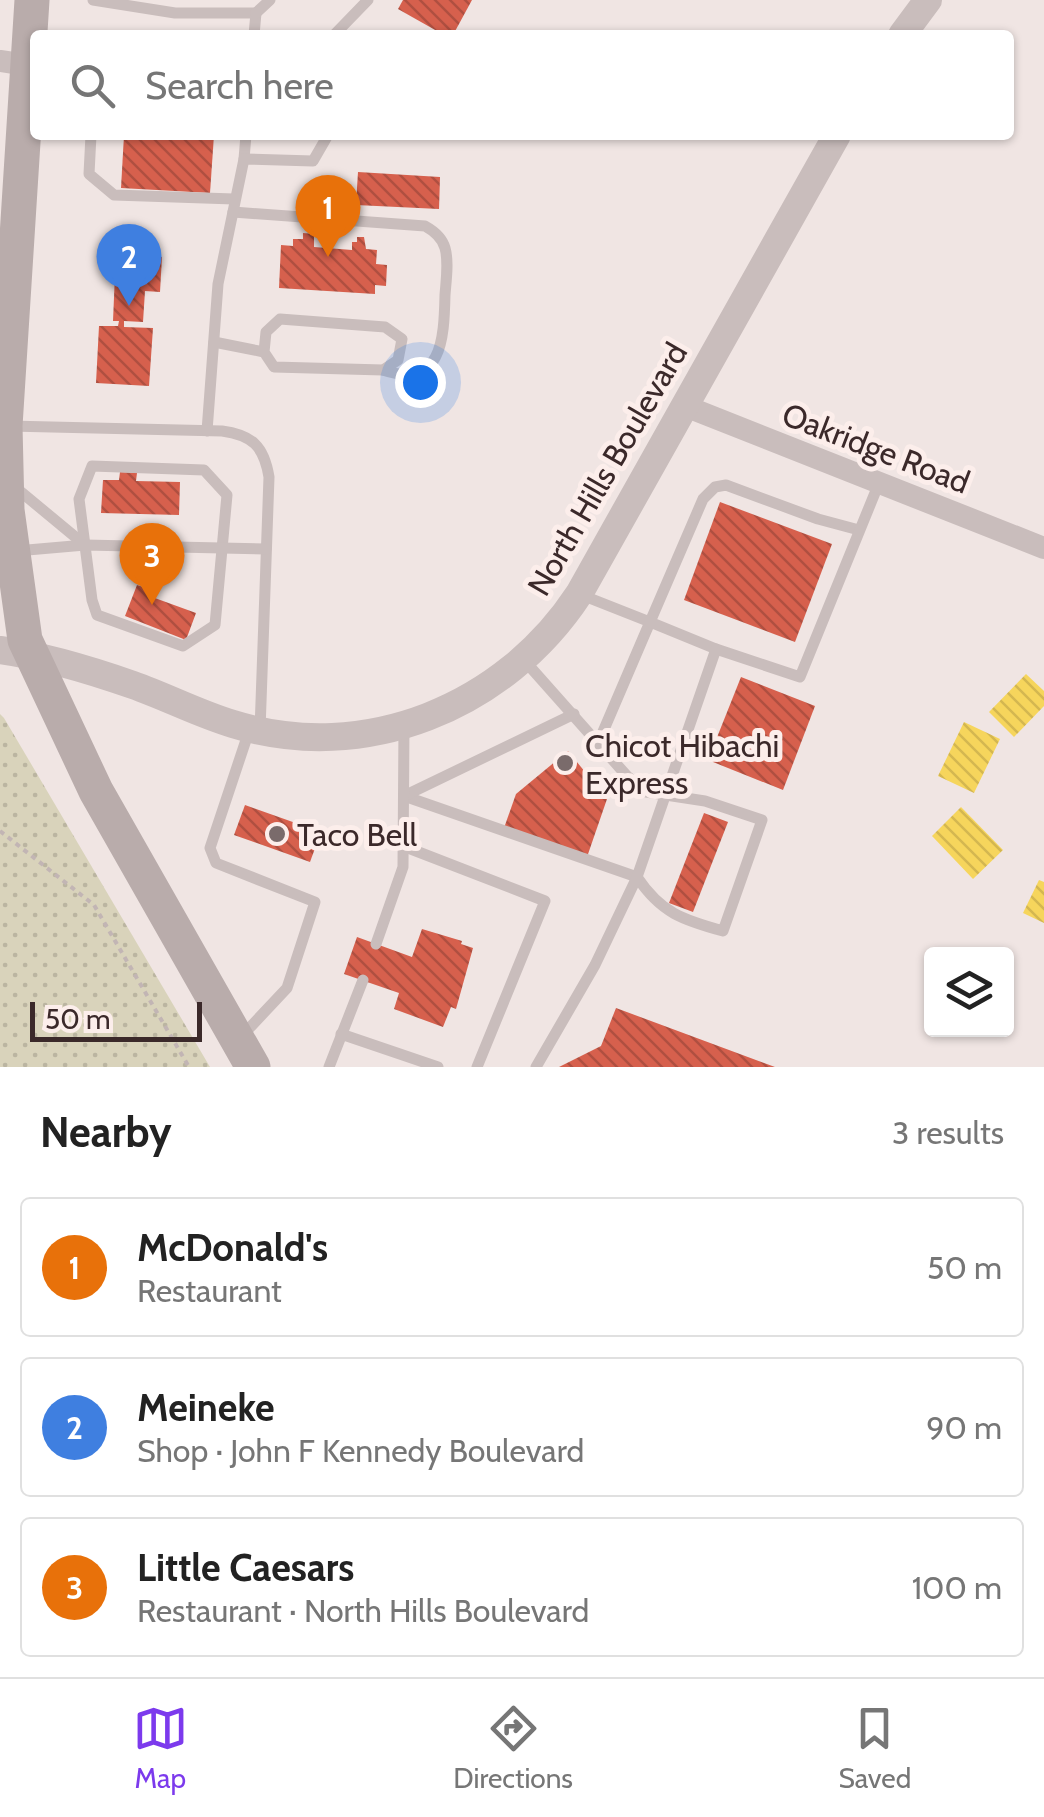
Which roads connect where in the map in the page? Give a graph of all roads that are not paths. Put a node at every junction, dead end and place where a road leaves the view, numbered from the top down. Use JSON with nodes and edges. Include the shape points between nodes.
{"nodes":[{"id":1,"x":32,"y":0,"type":"edge"},
{"id":2,"x":92,"y":0,"type":"edge"},
{"id":3,"x":270,"y":0,"type":"edge"},
{"id":4,"x":368,"y":0,"type":"edge"},
{"id":5,"x":928,"y":0,"type":"edge"},
{"id":6,"x":175,"y":6,"type":"edge"},
{"id":7,"x":256,"y":13,"type":"junction"},
{"id":8,"x":254,"y":30,"type":"edge"},
{"id":9,"x":339,"y":30,"type":"edge"},
{"id":10,"x":906,"y":30,"type":"edge"},
{"id":11,"x":14,"y":63,"type":"edge"},
{"id":12,"x":91,"y":140,"type":"edge"},
{"id":13,"x":246,"y":140,"type":"edge"},
{"id":14,"x":325,"y":140,"type":"edge"},
{"id":15,"x":834,"y":140,"type":"edge"},
{"id":16,"x":244,"y":160,"type":"junction"},
{"id":17,"x":234,"y":198,"type":"junction"},
{"id":18,"x":233,"y":212,"type":"junction"},
{"id":19,"x":8,"y":257,"type":"edge"},
{"id":20,"x":214,"y":342,"type":"junction"},
{"id":21,"x":264,"y":352,"type":"junction"},
{"id":22,"x":383,"y":370,"type":"junction"},
{"id":23,"x":685,"y":406,"type":"junction"},
{"id":24,"x":5,"y":426,"type":"junction"},
{"id":25,"x":208,"y":431,"type":"junction"},
{"id":26,"x":5,"y":479,"type":"junction"},
{"id":27,"x":879,"y":483,"type":"junction"},
{"id":28,"x":859,"y":530,"type":"junction"},
{"id":29,"x":85,"y":545,"type":"junction"},
{"id":30,"x":220,"y":546,"type":"junction"},
{"id":31,"x":1044,"y":548,"type":"edge"},
{"id":32,"x":266,"y":549,"type":"junction"},
{"id":33,"x":12,"y":551,"type":"junction"},
{"id":34,"x":579,"y":594,"type":"junction"},
{"id":35,"x":650,"y":622,"type":"junction"},
{"id":36,"x":716,"y":649,"type":"junction"},
{"id":37,"x":15,"y":652,"type":"edge"},
{"id":38,"x":524,"y":660,"type":"junction"},
{"id":39,"x":574,"y":714,"type":"junction"},
{"id":40,"x":404,"y":725,"type":"junction"},
{"id":41,"x":255,"y":729,"type":"junction"},
{"id":42,"x":599,"y":742,"type":"junction"},
{"id":43,"x":404,"y":796,"type":"junction"},
{"id":44,"x":664,"y":796,"type":"junction"},
{"id":45,"x":403,"y":846,"type":"junction"},
{"id":46,"x":638,"y":878,"type":"junction"},
{"id":47,"x":376,"y":944,"type":"dead end"},
{"id":48,"x":362,"y":980,"type":"dead end"},
{"id":49,"x":342,"y":1031,"type":"junction"},
{"id":50,"x":245,"y":1054,"type":"edge"},
{"id":51,"x":329,"y":1067,"type":"edge"},
{"id":52,"x":438,"y":1067,"type":"edge"},
{"id":53,"x":477,"y":1067,"type":"edge"},
{"id":54,"x":536,"y":1067,"type":"edge"}],
"edges":[{"from":1,"to":11,"type":"main road"},
{"from":2,"to":6,"type":"lane"},
{"from":3,"to":7,"type":"lane"},
{"from":4,"to":9,"type":"lane"},
{"from":5,"to":10,"type":"street"},
{"from":6,"to":7,"type":"lane"},
{"from":7,"to":8,"type":"lane"},
{"from":11,"to":19,"type":"main road"},
{"from":12,"to":17,"type":"lane","via":[[89,174],[114,195]]},
{"from":13,"to":16,"type":"lane"},
{"from":14,"to":16,"type":"lane","via":[[313,162]]},
{"from":15,"to":23,"type":"street","name":"North Hills Boulevard"},
{"from":16,"to":17,"type":"lane"},
{"from":17,"to":18,"type":"lane"},
{"from":18,"to":20,"type":"lane"},
{"from":18,"to":22,"type":"lane","via":[[436,232],[446,250],[444,336],[437,356],[421,373]]},
{"from":19,"to":24,"type":"main road"},
{"from":20,"to":21,"type":"lane"},
{"from":20,"to":25,"type":"lane"},
{"from":21,"to":22,"type":"lane","via":[[274,367]]},
{"from":21,"to":22,"type":"lane","via":[[266,332],[280,319],[385,327],[402,339],[398,360]]},
{"from":23,"to":27,"type":"street","name":"Oakridge Road"},
{"from":23,"to":34,"type":"street","name":"North Hills Boulevard"},
{"from":24,"to":25,"type":"lane"},
{"from":24,"to":26,"type":"main road"},
{"from":25,"to":32,"type":"lane","via":[[250,438],[266,458]]},
{"from":26,"to":29,"type":"lane"},
{"from":26,"to":33,"type":"main road"},
{"from":27,"to":28,"type":"lane"},
{"from":27,"to":31,"type":"street","name":"Oakridge Road"},
{"from":28,"to":35,"type":"lane","via":[[726,485],[715,487],[703,500]]},
{"from":28,"to":36,"type":"lane","via":[[800,677]]},
{"from":29,"to":30,"type":"lane"},
{"from":29,"to":30,"type":"lane","via":[[97,614],[183,646],[214,626]]},
{"from":29,"to":30,"type":"lane","via":[[79,499],[92,466],[204,470],[228,495]]},
{"from":29,"to":33,"type":"lane"},
{"from":30,"to":32,"type":"lane"},
{"from":32,"to":41,"type":"lane"},
{"from":33,"to":37,"type":"main road"},
{"from":34,"to":35,"type":"lane"},
{"from":34,"to":38,"type":"street","name":"North Hills Boulevard"},
{"from":35,"to":36,"type":"lane"},
{"from":35,"to":42,"type":"lane"},
{"from":36,"to":44,"type":"lane"},
{"from":37,"to":41,"type":"street","name":"North Hills Boulevard"},
{"from":37,"to":50,"type":"main road"},
{"from":38,"to":39,"type":"lane"},
{"from":38,"to":40,"type":"street","name":"North Hills Boulevard","via":[[486,688]]},
{"from":39,"to":42,"type":"lane"},
{"from":39,"to":43,"type":"lane"},
{"from":40,"to":41,"type":"street","name":"North Hills Boulevard","via":[[348,736]]},
{"from":40,"to":43,"type":"lane"},
{"from":41,"to":50,"type":"lane","via":[[210,848],[216,863],[315,902],[286,988]]},
{"from":42,"to":44,"type":"lane","via":[[626,776]]},
{"from":43,"to":45,"type":"lane"},
{"from":43,"to":46,"type":"lane"},
{"from":44,"to":46,"type":"lane"},
{"from":44,"to":46,"type":"lane","via":[[762,820],[723,931],[685,920],[654,901]]},
{"from":45,"to":47,"type":"lane"},
{"from":45,"to":53,"type":"lane","via":[[545,901]]},
{"from":46,"to":54,"type":"lane"},
{"from":48,"to":49,"type":"lane"},
{"from":49,"to":51,"type":"lane"},
{"from":49,"to":52,"type":"lane"}]}
